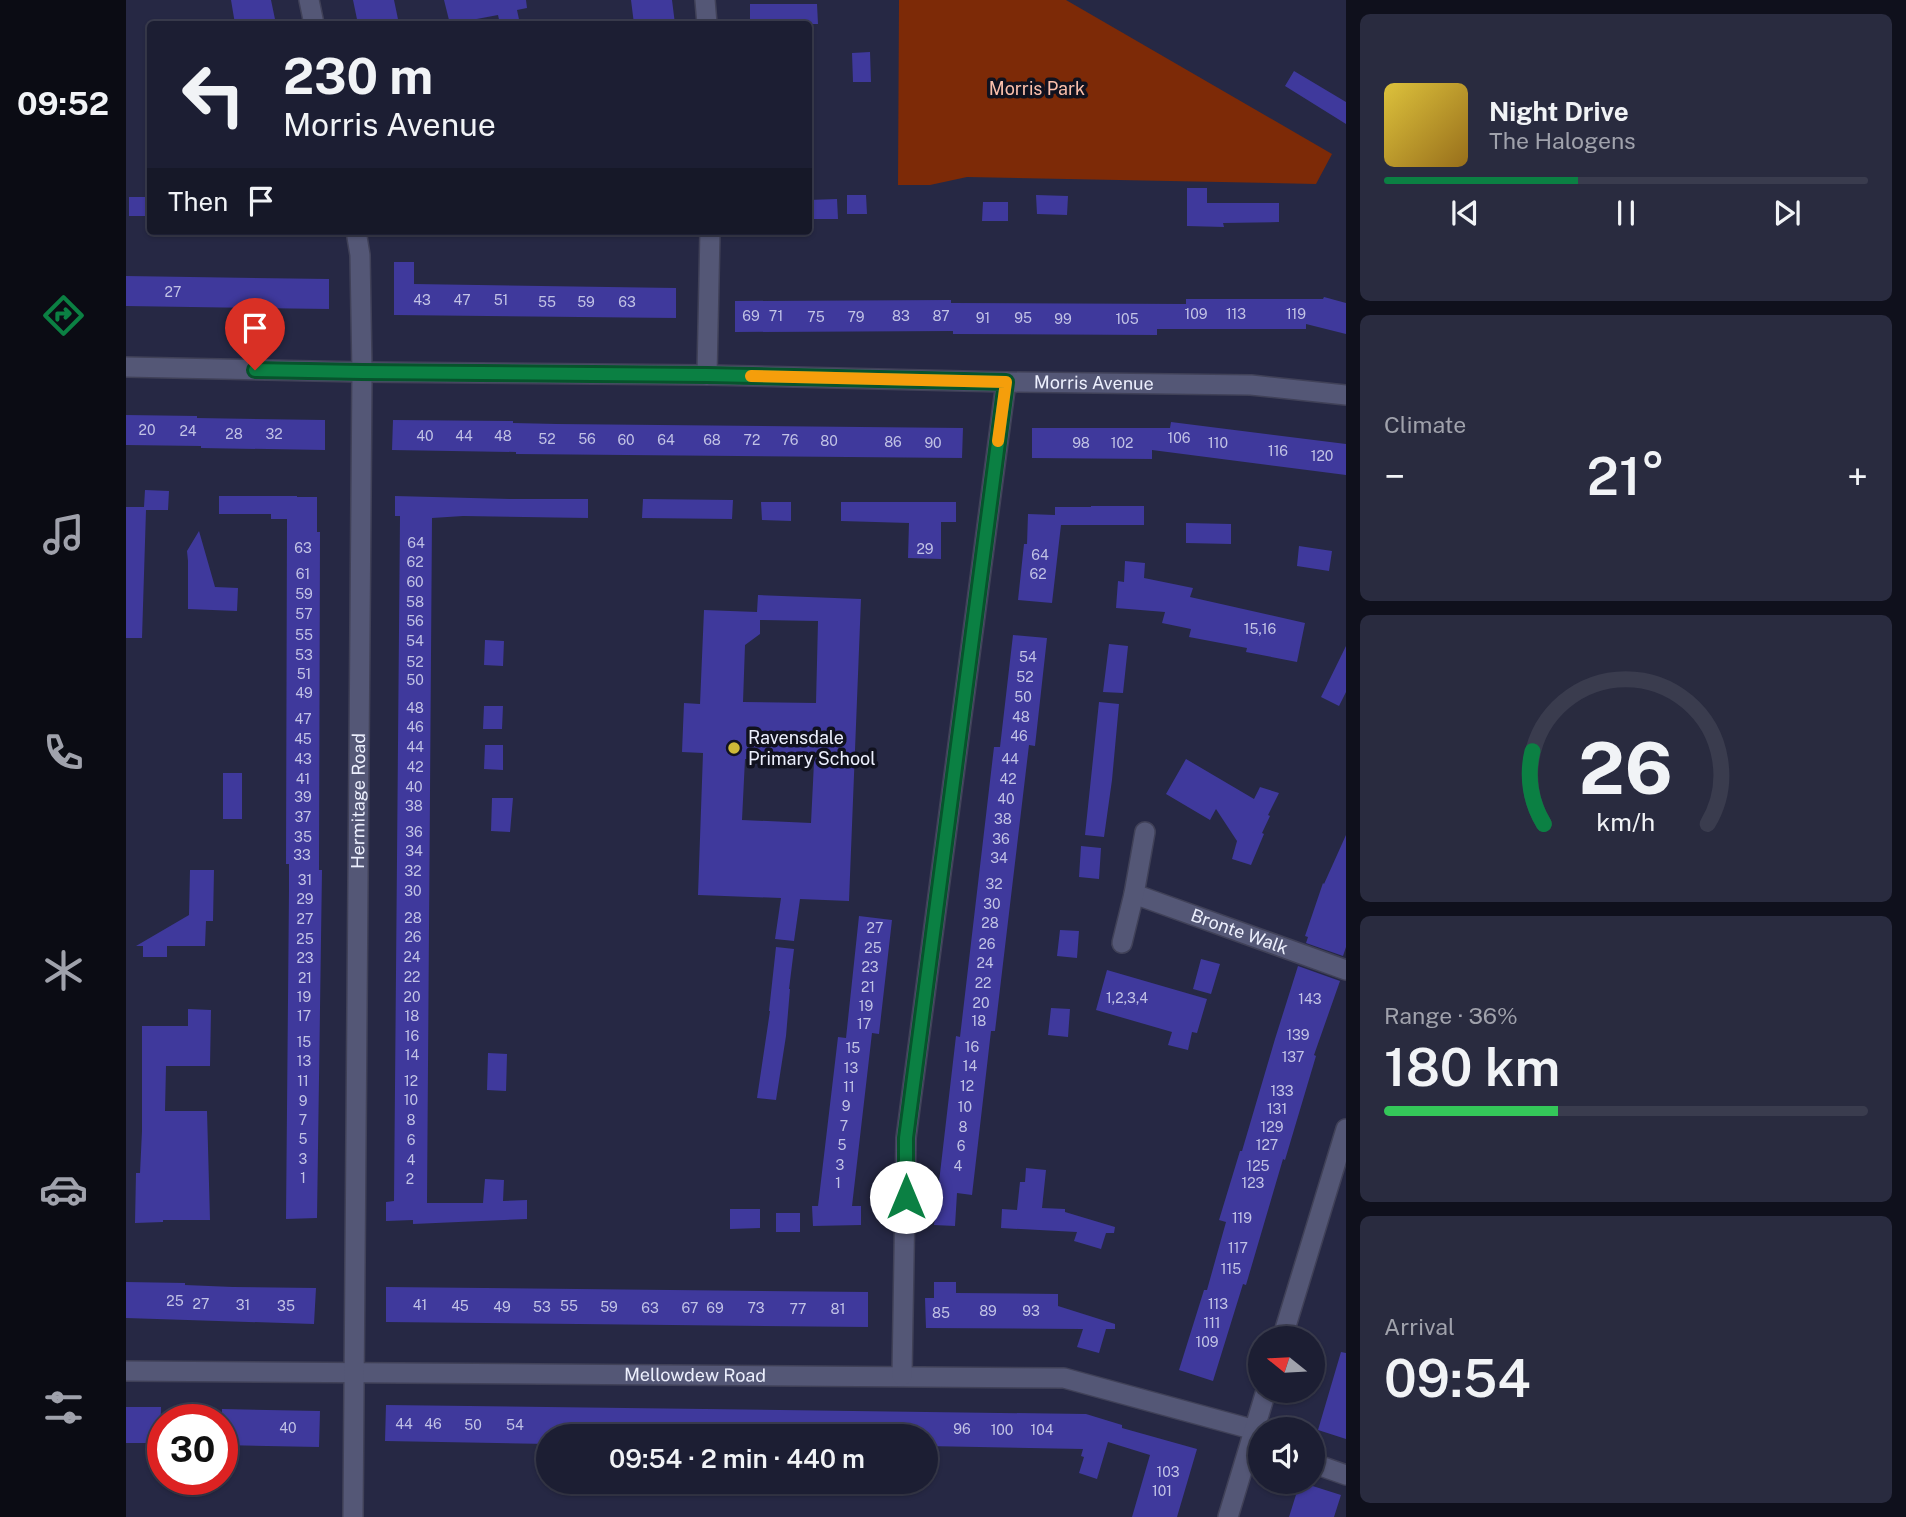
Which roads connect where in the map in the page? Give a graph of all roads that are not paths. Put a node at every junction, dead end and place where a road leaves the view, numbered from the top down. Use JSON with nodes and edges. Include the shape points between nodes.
{"nodes":[{"id":1,"x":309,"y":0,"type":"edge"},
{"id":2,"x":705,"y":0,"type":"edge"},
{"id":3,"x":313,"y":21,"type":"edge"},
{"id":4,"x":707,"y":21,"type":"edge"},
{"id":5,"x":357,"y":235,"type":"edge"},
{"id":6,"x":710,"y":235,"type":"edge"},
{"id":7,"x":126,"y":367,"type":"edge"},
{"id":8,"x":362,"y":372,"type":"junction"},
{"id":9,"x":707,"y":375,"type":"junction"},
{"id":10,"x":1006,"y":382,"type":"junction"},
{"id":11,"x":1346,"y":395,"type":"edge"},
{"id":12,"x":1144,"y":832,"type":"dead end"},
{"id":13,"x":1134,"y":894,"type":"junction"},
{"id":14,"x":1122,"y":943,"type":"dead end"},
{"id":15,"x":1346,"y":970,"type":"edge"},
{"id":16,"x":1346,"y":1129,"type":"edge"},
{"id":17,"x":1286,"y":1326,"type":"edge"},
{"id":18,"x":126,"y":1371,"type":"edge"},
{"id":19,"x":353,"y":1371,"type":"junction"},
{"id":20,"x":902,"y":1376,"type":"junction"},
{"id":21,"x":1248,"y":1438,"type":"edge"},
{"id":22,"x":1248,"y":1460,"type":"edge"},
{"id":23,"x":1325,"y":1468,"type":"edge"},
{"id":24,"x":1346,"y":1475,"type":"edge"},
{"id":25,"x":353,"y":1517,"type":"edge"},
{"id":26,"x":1228,"y":1517,"type":"edge"}],
"edges":[{"from":1,"to":3,"type":"street"},
{"from":2,"to":4,"type":"street"},
{"from":5,"to":8,"type":"street","name":"Hermitage Road"},
{"from":6,"to":9,"type":"street"},
{"from":7,"to":8,"type":"street","name":"Morris Avenue"},
{"from":8,"to":9,"type":"street","name":"Morris Avenue"},
{"from":8,"to":19,"type":"street","name":"Hermitage Road"},
{"from":9,"to":10,"type":"street","name":"Morris Avenue"},
{"from":10,"to":11,"type":"street","name":"Morris Avenue","via":[[1251,385]]},
{"from":10,"to":20,"type":"street","via":[[906,1138]]},
{"from":12,"to":13,"type":"street"},
{"from":13,"to":14,"type":"street"},
{"from":13,"to":15,"type":"street","name":"Bronte Walk"},
{"from":16,"to":17,"type":"street"},
{"from":18,"to":19,"type":"street","name":"Mellowdew Road"},
{"from":19,"to":20,"type":"street","name":"Mellowdew Road"},
{"from":19,"to":25,"type":"street","name":"Hermitage Road"},
{"from":20,"to":21,"type":"street","name":"Mellowdew Road","via":[[1064,1378]]},
{"from":22,"to":26,"type":"street"},
{"from":23,"to":24,"type":"street"}]}
